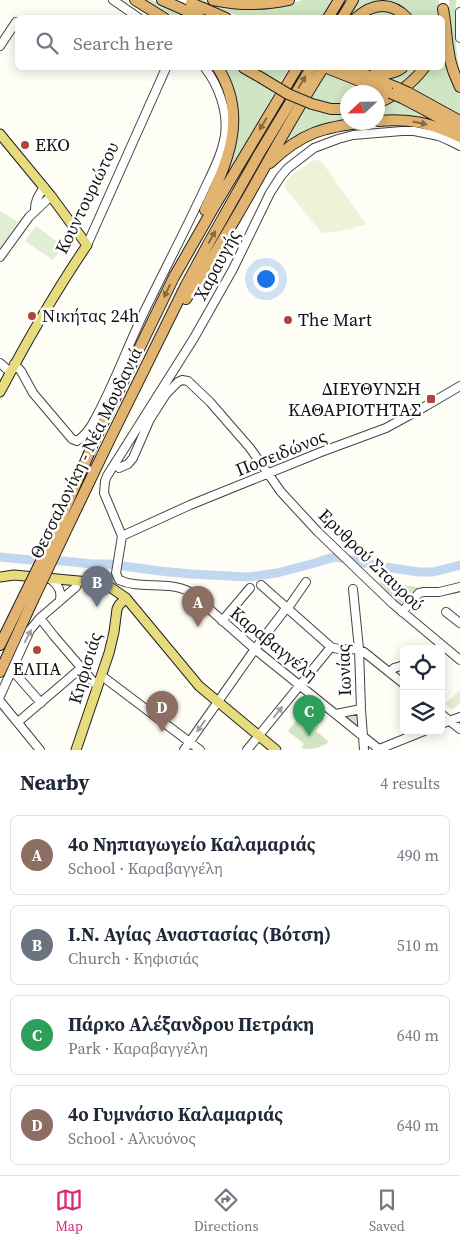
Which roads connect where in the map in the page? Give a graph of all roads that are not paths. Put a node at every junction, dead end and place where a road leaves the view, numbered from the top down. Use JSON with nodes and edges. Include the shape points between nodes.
{"nodes":[{"id":1,"x":112,"y":0,"type":"edge"},
{"id":2,"x":135,"y":0,"type":"edge"},
{"id":3,"x":162,"y":0,"type":"edge"},
{"id":4,"x":213,"y":0,"type":"edge"},
{"id":5,"x":289,"y":0,"type":"edge"},
{"id":6,"x":339,"y":0,"type":"edge"},
{"id":7,"x":353,"y":0,"type":"edge"},
{"id":8,"x":195,"y":9,"type":"edge"},
{"id":9,"x":460,"y":12,"type":"edge"},
{"id":10,"x":134,"y":15,"type":"edge"},
{"id":11,"x":159,"y":15,"type":"edge"},
{"id":12,"x":216,"y":15,"type":"edge"},
{"id":13,"x":330,"y":15,"type":"edge"},
{"id":14,"x":344,"y":15,"type":"edge"},
{"id":15,"x":360,"y":15,"type":"edge"},
{"id":16,"x":404,"y":15,"type":"edge"},
{"id":17,"x":445,"y":21,"type":"edge"},
{"id":18,"x":15,"y":24,"type":"edge"},
{"id":19,"x":460,"y":38,"type":"edge"},
{"id":20,"x":0,"y":46,"type":"edge"},
{"id":21,"x":165,"y":70,"type":"edge"},
{"id":22,"x":206,"y":70,"type":"edge"},
{"id":23,"x":219,"y":70,"type":"edge"},
{"id":24,"x":248,"y":70,"type":"edge"},
{"id":25,"x":296,"y":70,"type":"edge"},
{"id":26,"x":310,"y":70,"type":"edge"},
{"id":27,"x":327,"y":70,"type":"edge"},
{"id":28,"x":334,"y":70,"type":"edge"},
{"id":29,"x":356,"y":70,"type":"edge"},
{"id":30,"x":398,"y":70,"type":"edge"},
{"id":31,"x":422,"y":70,"type":"edge"},
{"id":32,"x":366,"y":73,"type":"junction"},
{"id":33,"x":460,"y":87,"type":"edge"},
{"id":34,"x":394,"y":90,"type":"junction"},
{"id":35,"x":406,"y":96,"type":"junction"},
{"id":36,"x":385,"y":99,"type":"edge"},
{"id":37,"x":340,"y":109,"type":"edge"},
{"id":38,"x":385,"y":121,"type":"edge"},
{"id":39,"x":460,"y":121,"type":"edge"},
{"id":40,"x":340,"y":126,"type":"edge"},
{"id":41,"x":460,"y":130,"type":"edge"},
{"id":42,"x":0,"y":134,"type":"edge"},
{"id":43,"x":460,"y":137,"type":"edge"},
{"id":44,"x":460,"y":146,"type":"edge"},
{"id":45,"x":262,"y":170,"type":"junction"},
{"id":46,"x":44,"y":187,"type":"junction"},
{"id":47,"x":51,"y":196,"type":"junction"},
{"id":48,"x":35,"y":209,"type":"junction"},
{"id":49,"x":87,"y":245,"type":"junction"},
{"id":50,"x":190,"y":248,"type":"junction"},
{"id":51,"x":0,"y":257,"type":"edge"},
{"id":52,"x":166,"y":328,"type":"junction"},
{"id":53,"x":0,"y":363,"type":"edge"},
{"id":54,"x":12,"y":368,"type":"junction"},
{"id":55,"x":460,"y":386,"type":"edge"},
{"id":56,"x":0,"y":392,"type":"edge"},
{"id":57,"x":119,"y":468,"type":"dead end"},
{"id":58,"x":268,"y":474,"type":"junction"},
{"id":59,"x":122,"y":536,"type":"junction"},
{"id":60,"x":56,"y":540,"type":"junction"},
{"id":61,"x":0,"y":576,"type":"edge"},
{"id":62,"x":50,"y":578,"type":"junction"},
{"id":63,"x":78,"y":581,"type":"junction"},
{"id":64,"x":306,"y":582,"type":"dead end"},
{"id":65,"x":261,"y":585,"type":"dead end"},
{"id":66,"x":460,"y":587,"type":"edge"},
{"id":67,"x":250,"y":588,"type":"dead end"},
{"id":68,"x":353,"y":589,"type":"dead end"},
{"id":69,"x":29,"y":598,"type":"junction"},
{"id":70,"x":126,"y":598,"type":"junction"},
{"id":71,"x":57,"y":603,"type":"junction"},
{"id":72,"x":287,"y":608,"type":"junction"},
{"id":73,"x":402,"y":612,"type":"junction"},
{"id":74,"x":446,"y":612,"type":"dead end"},
{"id":75,"x":40,"y":618,"type":"junction"},
{"id":76,"x":222,"y":621,"type":"junction"},
{"id":77,"x":460,"y":623,"type":"edge"},
{"id":78,"x":0,"y":645,"type":"edge"},
{"id":79,"x":331,"y":647,"type":"junction"},
{"id":80,"x":256,"y":649,"type":"junction"},
{"id":81,"x":360,"y":649,"type":"junction"},
{"id":82,"x":450,"y":652,"type":"junction"},
{"id":83,"x":445,"y":654,"type":"edge"},
{"id":84,"x":460,"y":660,"type":"edge"},
{"id":85,"x":400,"y":667,"type":"edge"},
{"id":86,"x":81,"y":668,"type":"junction"},
{"id":87,"x":12,"y":670,"type":"junction"},
{"id":88,"x":0,"y":672,"type":"edge"},
{"id":89,"x":390,"y":673,"type":"junction"},
{"id":90,"x":102,"y":676,"type":"junction"},
{"id":91,"x":400,"y":681,"type":"edge"},
{"id":92,"x":300,"y":685,"type":"junction"},
{"id":93,"x":97,"y":686,"type":"junction"},
{"id":94,"x":0,"y":696,"type":"edge"},
{"id":95,"x":0,"y":701,"type":"edge"},
{"id":96,"x":218,"y":702,"type":"junction"},
{"id":97,"x":41,"y":703,"type":"junction"},
{"id":98,"x":361,"y":709,"type":"junction"},
{"id":99,"x":336,"y":714,"type":"junction"},
{"id":100,"x":445,"y":717,"type":"edge"},
{"id":101,"x":460,"y":717,"type":"edge"},
{"id":102,"x":450,"y":721,"type":"junction"},
{"id":103,"x":18,"y":722,"type":"junction"},
{"id":104,"x":445,"y":723,"type":"edge"},
{"id":105,"x":460,"y":729,"type":"edge"},
{"id":106,"x":415,"y":735,"type":"edge"},
{"id":107,"x":259,"y":736,"type":"junction"},
{"id":108,"x":362,"y":736,"type":"junction"},
{"id":109,"x":190,"y":742,"type":"junction"},
{"id":110,"x":40,"y":750,"type":"edge"},
{"id":111,"x":76,"y":750,"type":"edge"},
{"id":112,"x":184,"y":750,"type":"edge"},
{"id":113,"x":200,"y":750,"type":"edge"},
{"id":114,"x":247,"y":750,"type":"edge"},
{"id":115,"x":276,"y":750,"type":"edge"},
{"id":116,"x":364,"y":750,"type":"edge"},
{"id":117,"x":379,"y":750,"type":"edge"}],
"edges":[{"from":1,"to":10,"type":"street"},
{"from":2,"to":11,"type":"highway"},
{"from":3,"to":8,"type":"highway"},
{"from":4,"to":5,"type":"highway","via":[[265,4]]},
{"from":6,"to":13,"type":"highway"},
{"from":7,"to":14,"type":"highway"},
{"from":8,"to":12,"type":"highway"},
{"from":9,"to":19,"type":"street"},
{"from":15,"to":16,"type":"highway","via":[[374,6],[395,9]]},
{"from":17,"to":33,"type":"highway","via":[[448,53]]},
{"from":18,"to":20,"type":"street"},
{"from":21,"to":49,"type":"street","name":"Κουντουριώτου"},
{"from":22,"to":54,"type":"street","via":[[224,112],[225,135],[220,155],[106,398],[84,435],[77,441],[72,439],[33,393],[25,377]]},
{"from":23,"to":50,"type":"highway","via":[[231,100],[231,146]]},
{"from":24,"to":37,"type":"highway","bridge":true,"via":[[288,94],[321,107]]},
{"from":25,"to":50,"type":"highway","name":"Θεσσαλονίκη - Νέα Μουδανιά","one_way":true},
{"from":52,"to":26,"type":"highway","name":"Θεσσαλονίκη - Νέα Μουδανιά","one_way":true,"via":[[211,239]]},
{"from":27,"to":45,"type":"highway"},
{"from":28,"to":34,"type":"highway"},
{"from":29,"to":32,"type":"highway"},
{"from":30,"to":32,"type":"highway","via":[[386,75]]},
{"from":31,"to":36,"type":"highway","via":[[399,92]]},
{"from":32,"to":34,"type":"highway"},
{"from":34,"to":35,"type":"highway","bridge":true},
{"from":35,"to":39,"type":"highway"},
{"from":35,"to":41,"type":"highway"},
{"from":38,"to":43,"type":"highway","one_way":true,"via":[[422,122]]},
{"from":40,"to":45,"type":"highway","via":[[294,142]]},
{"from":42,"to":46,"type":"main road"},
{"from":44,"to":59,"type":"street","name":"Χαραυγής","via":[[439,136],[414,131],[338,138],[314,148],[280,176],[194,338],[106,476],[104,493]]},
{"from":45,"to":52,"type":"highway","via":[[209,265]]},
{"from":46,"to":47,"type":"main road"},
{"from":46,"to":48,"type":"street"},
{"from":47,"to":48,"type":"street"},
{"from":47,"to":49,"type":"main road"},
{"from":48,"to":51,"type":"street"},
{"from":49,"to":54,"type":"main road","name":"Κουντουριώτου"},
{"from":50,"to":60,"type":"highway","name":"Θεσσαλονίκη - Νέα Μουδανιά","one_way":true,"via":[[93,444]]},
{"from":52,"to":60,"type":"highway","name":"Θεσσαλονίκη - Νέα Μουδανιά"},
{"from":53,"to":54,"type":"street"},
{"from":54,"to":56,"type":"main road","name":"Κουντουριώτου"},
{"from":55,"to":58,"type":"street","name":"Ποσειδώνος","via":[[386,428]]},
{"from":57,"to":58,"type":"street","name":"Ερυθρού Σταυρού","via":[[133,458],[150,419],[166,394],[178,382],[186,380],[210,402]]},
{"from":58,"to":59,"type":"street","name":"Ποσειδώνος"},
{"from":58,"to":73,"type":"street","name":"Ερυθρού Σταυρού","via":[[318,532]]},
{"from":59,"to":76,"type":"street","name":"Καραβαγγέλη","via":[[116,573],[119,580],[186,590]]},
{"from":60,"to":69,"type":"highway","name":"Θεσσαλονίκη - Νέα Μουδανιά","bridge":true},
{"from":61,"to":62,"type":"main road"},
{"from":62,"to":63,"type":"main road"},
{"from":62,"to":71,"type":"street","via":[[60,592]]},
{"from":63,"to":70,"type":"main road","via":[[105,584]]},
{"from":63,"to":71,"type":"street","via":[[76,587]]},
{"from":64,"to":72,"type":"street"},
{"from":65,"to":72,"type":"street"},
{"from":66,"to":73,"type":"street","via":[[424,592]]},
{"from":67,"to":76,"type":"street"},
{"from":68,"to":81,"type":"street","name":"Ιωνίας"},
{"from":69,"to":78,"type":"highway","name":"Θεσσαλονίκη - Νέα Μουδανιά"},
{"from":69,"to":88,"type":"highway","name":"Θεσσαλονίκη - Νέα Μουδανιά"},
{"from":70,"to":90,"type":"main road","name":"Κηφισιάς","via":[[117,609]]},
{"from":70,"to":96,"type":"main road","via":[[193,679]]},
{"from":71,"to":75,"type":"street"},
{"from":72,"to":79,"type":"street"},
{"from":72,"to":80,"type":"street"},
{"from":73,"to":82,"type":"street","name":"Ερυθρού Σταυρού"},
{"from":74,"to":77,"type":"street"},
{"from":75,"to":86,"type":"street"},
{"from":87,"to":75,"type":"street","one_way":true,"via":[[30,630]]},
{"from":76,"to":80,"type":"street","name":"Καραβαγγέλη"},
{"from":79,"to":81,"type":"street"},
{"from":79,"to":92,"type":"street"},
{"from":80,"to":92,"type":"street","name":"Καραβαγγέλη"},
{"from":80,"to":96,"type":"street"},
{"from":81,"to":89,"type":"street"},
{"from":81,"to":98,"type":"street","name":"Ιωνίας"},
{"from":82,"to":83,"type":"street"},
{"from":82,"to":84,"type":"street","name":"Ερυθρού Σταυρού"},
{"from":85,"to":89,"type":"street"},
{"from":86,"to":93,"type":"street"},
{"from":86,"to":97,"type":"street"},
{"from":87,"to":94,"type":"street"},
{"from":87,"to":97,"type":"street"},
{"from":89,"to":91,"type":"street"},
{"from":90,"to":93,"type":"main road","name":"Κηφισιάς"},
{"from":90,"to":109,"type":"street"},
{"from":92,"to":99,"type":"street","name":"Καραβαγγέλη"},
{"from":107,"to":92,"type":"street","one_way":true},
{"from":93,"to":111,"type":"main road","name":"Κηφισιάς"},
{"from":95,"to":103,"type":"street"},
{"from":96,"to":107,"type":"main road"},
{"from":96,"to":109,"type":"street","one_way":true},
{"from":97,"to":103,"type":"street"},
{"from":98,"to":99,"type":"street"},
{"from":98,"to":108,"type":"street","name":"Ιωνίας"},
{"from":99,"to":108,"type":"street","name":"Καραβαγγέλη"},
{"from":100,"to":102,"type":"street"},
{"from":101,"to":102,"type":"street"},
{"from":102,"to":104,"type":"street"},
{"from":102,"to":105,"type":"street"},
{"from":103,"to":110,"type":"street"},
{"from":106,"to":117,"type":"street"},
{"from":107,"to":114,"type":"street"},
{"from":107,"to":115,"type":"main road"},
{"from":108,"to":116,"type":"street","name":"Ιωνίας"},
{"from":108,"to":117,"type":"street","name":"Καραβαγγέλη"},
{"from":109,"to":112,"type":"street"},
{"from":109,"to":113,"type":"street"}]}
